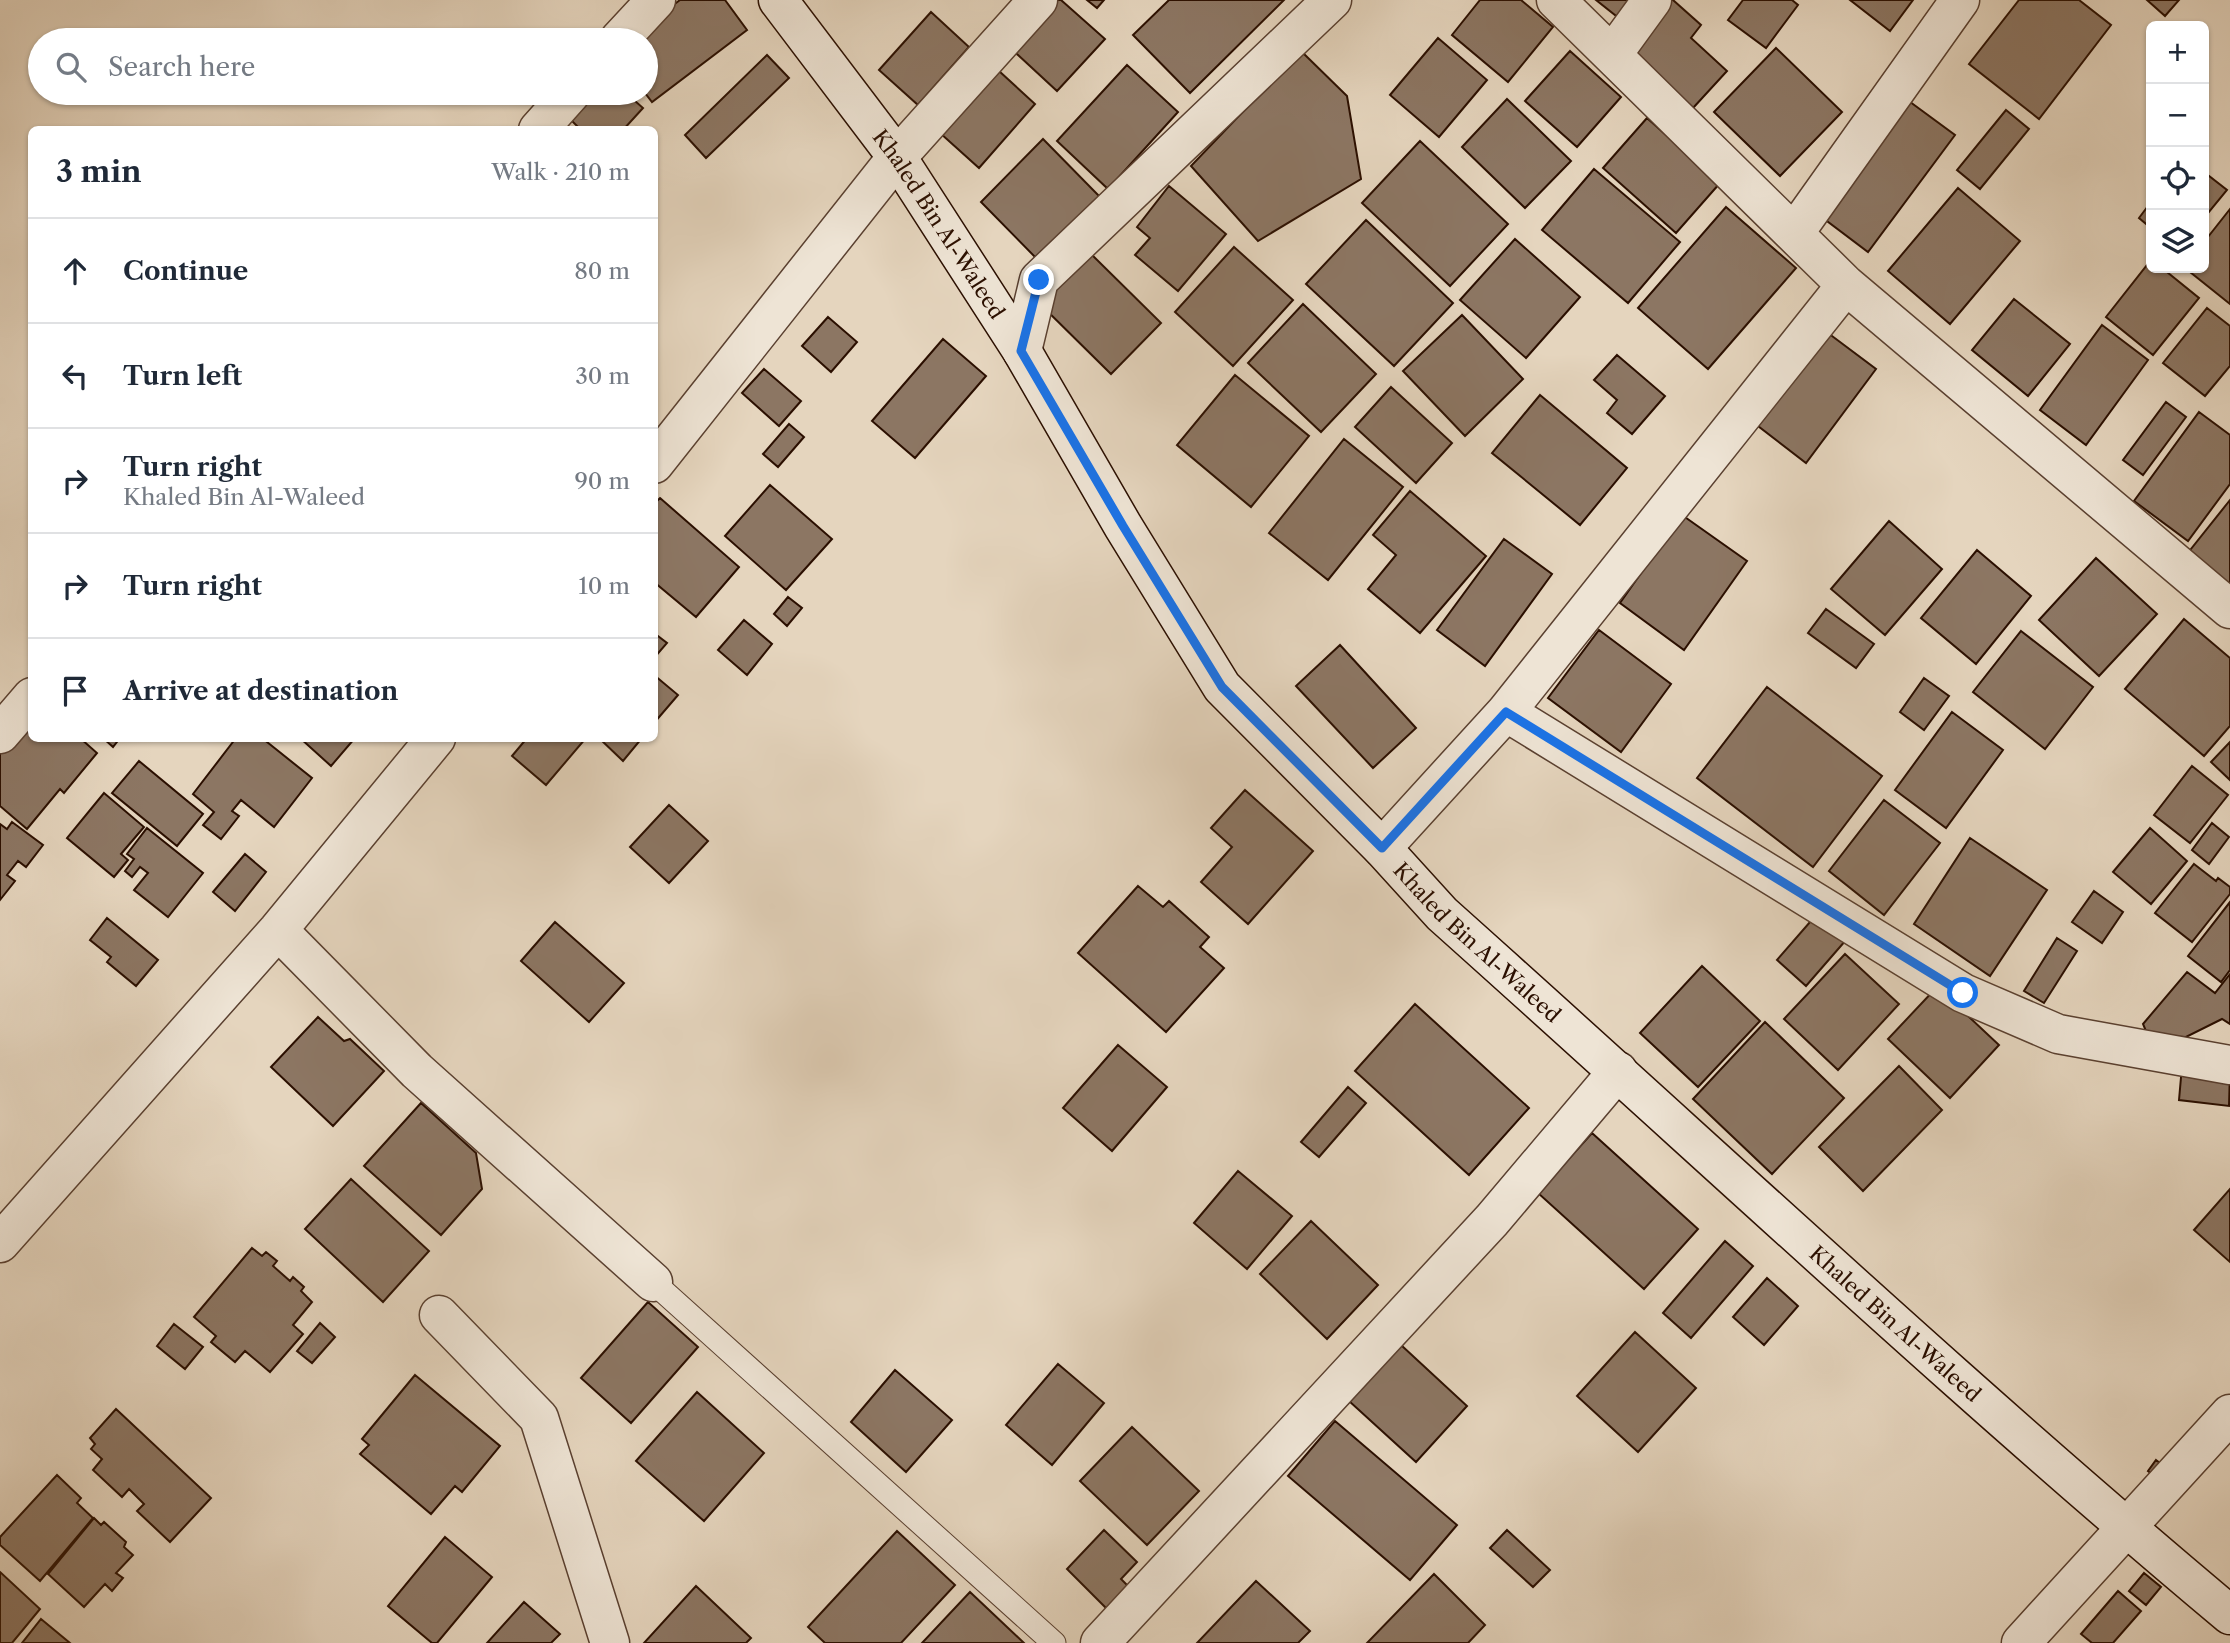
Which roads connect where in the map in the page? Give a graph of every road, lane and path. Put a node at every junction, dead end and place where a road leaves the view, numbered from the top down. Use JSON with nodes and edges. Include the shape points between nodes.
{"nodes":[{"id":1,"x":656,"y":0,"type":"edge"},
{"id":2,"x":778,"y":0,"type":"edge"},
{"id":3,"x":1038,"y":0,"type":"edge"},
{"id":4,"x":1332,"y":0,"type":"edge"},
{"id":5,"x":1556,"y":0,"type":"edge"},
{"id":6,"x":1653,"y":0,"type":"edge"},
{"id":7,"x":1961,"y":0,"type":"edge"},
{"id":8,"x":630,"y":28,"type":"edge"},
{"id":9,"x":1612,"y":55,"type":"junction"},
{"id":10,"x":560,"y":105,"type":"edge"},
{"id":11,"x":542,"y":126,"type":"edge"},
{"id":12,"x":897,"y":157,"type":"junction"},
{"id":13,"x":1795,"y":232,"type":"junction"},
{"id":14,"x":1846,"y":285,"type":"junction"},
{"id":15,"x":1021,"y":351,"type":"junction"},
{"id":16,"x":658,"y":459,"type":"edge"},
{"id":17,"x":2230,"y":609,"type":"edge"},
{"id":18,"x":28,"y":702,"type":"edge"},
{"id":19,"x":1506,"y":712,"type":"junction"},
{"id":20,"x":0,"y":734,"type":"edge"},
{"id":21,"x":433,"y":742,"type":"edge"},
{"id":22,"x":1382,"y":848,"type":"junction"},
{"id":23,"x":278,"y":930,"type":"junction"},
{"id":24,"x":2230,"y":1065,"type":"edge"},
{"id":25,"x":1618,"y":1071,"type":"junction"},
{"id":26,"x":0,"y":1243,"type":"edge"},
{"id":27,"x":653,"y":1282,"type":"joint"},
{"id":28,"x":439,"y":1315,"type":"dead end"},
{"id":29,"x":2230,"y":1414,"type":"edge"},
{"id":30,"x":2127,"y":1529,"type":"junction"},
{"id":31,"x":2230,"y":1615,"type":"edge"},
{"id":32,"x":610,"y":1643,"type":"edge"},
{"id":33,"x":1054,"y":1643,"type":"edge"},
{"id":34,"x":1100,"y":1643,"type":"edge"},
{"id":35,"x":2021,"y":1643,"type":"edge"}],
"edges":[{"from":1,"to":8,"type":"street"},
{"from":2,"to":12,"type":"street","name":"Khaled Bin Al-Waleed"},
{"from":3,"to":12,"type":"street"},
{"from":4,"to":15,"type":"street","via":[[1039,280]]},
{"from":5,"to":9,"type":"street"},
{"from":6,"to":9,"type":"street"},
{"from":7,"to":13,"type":"street"},
{"from":9,"to":13,"type":"street"},
{"from":10,"to":11,"type":"street"},
{"from":12,"to":15,"type":"street","name":"Khaled Bin Al-Waleed"},
{"from":12,"to":16,"type":"street"},
{"from":13,"to":14,"type":"street"},
{"from":14,"to":17,"type":"street"},
{"from":14,"to":19,"type":"street"},
{"from":15,"to":22,"type":"street","name":"Khaled Bin Al-Waleed","via":[[1222,687]]},
{"from":18,"to":20,"type":"street"},
{"from":19,"to":22,"type":"street"},
{"from":19,"to":24,"type":"street","via":[[1963,993],[2058,1034]]},
{"from":21,"to":23,"type":"street"},
{"from":22,"to":25,"type":"street","name":"Khaled Bin Al-Waleed","via":[[1442,914]]},
{"from":23,"to":26,"type":"street"},
{"from":23,"to":27,"type":"street","via":[[416,1071]]},
{"from":25,"to":30,"type":"street","name":"Khaled Bin Al-Waleed"},
{"from":25,"to":34,"type":"street","via":[[1492,1220]]},
{"from":27,"to":33,"type":"lane"},
{"from":28,"to":32,"type":"street","via":[[540,1418]]},
{"from":29,"to":30,"type":"street"},
{"from":30,"to":31,"type":"street","name":"Khaled Bin Al-Waleed"},
{"from":30,"to":35,"type":"street"}]}
